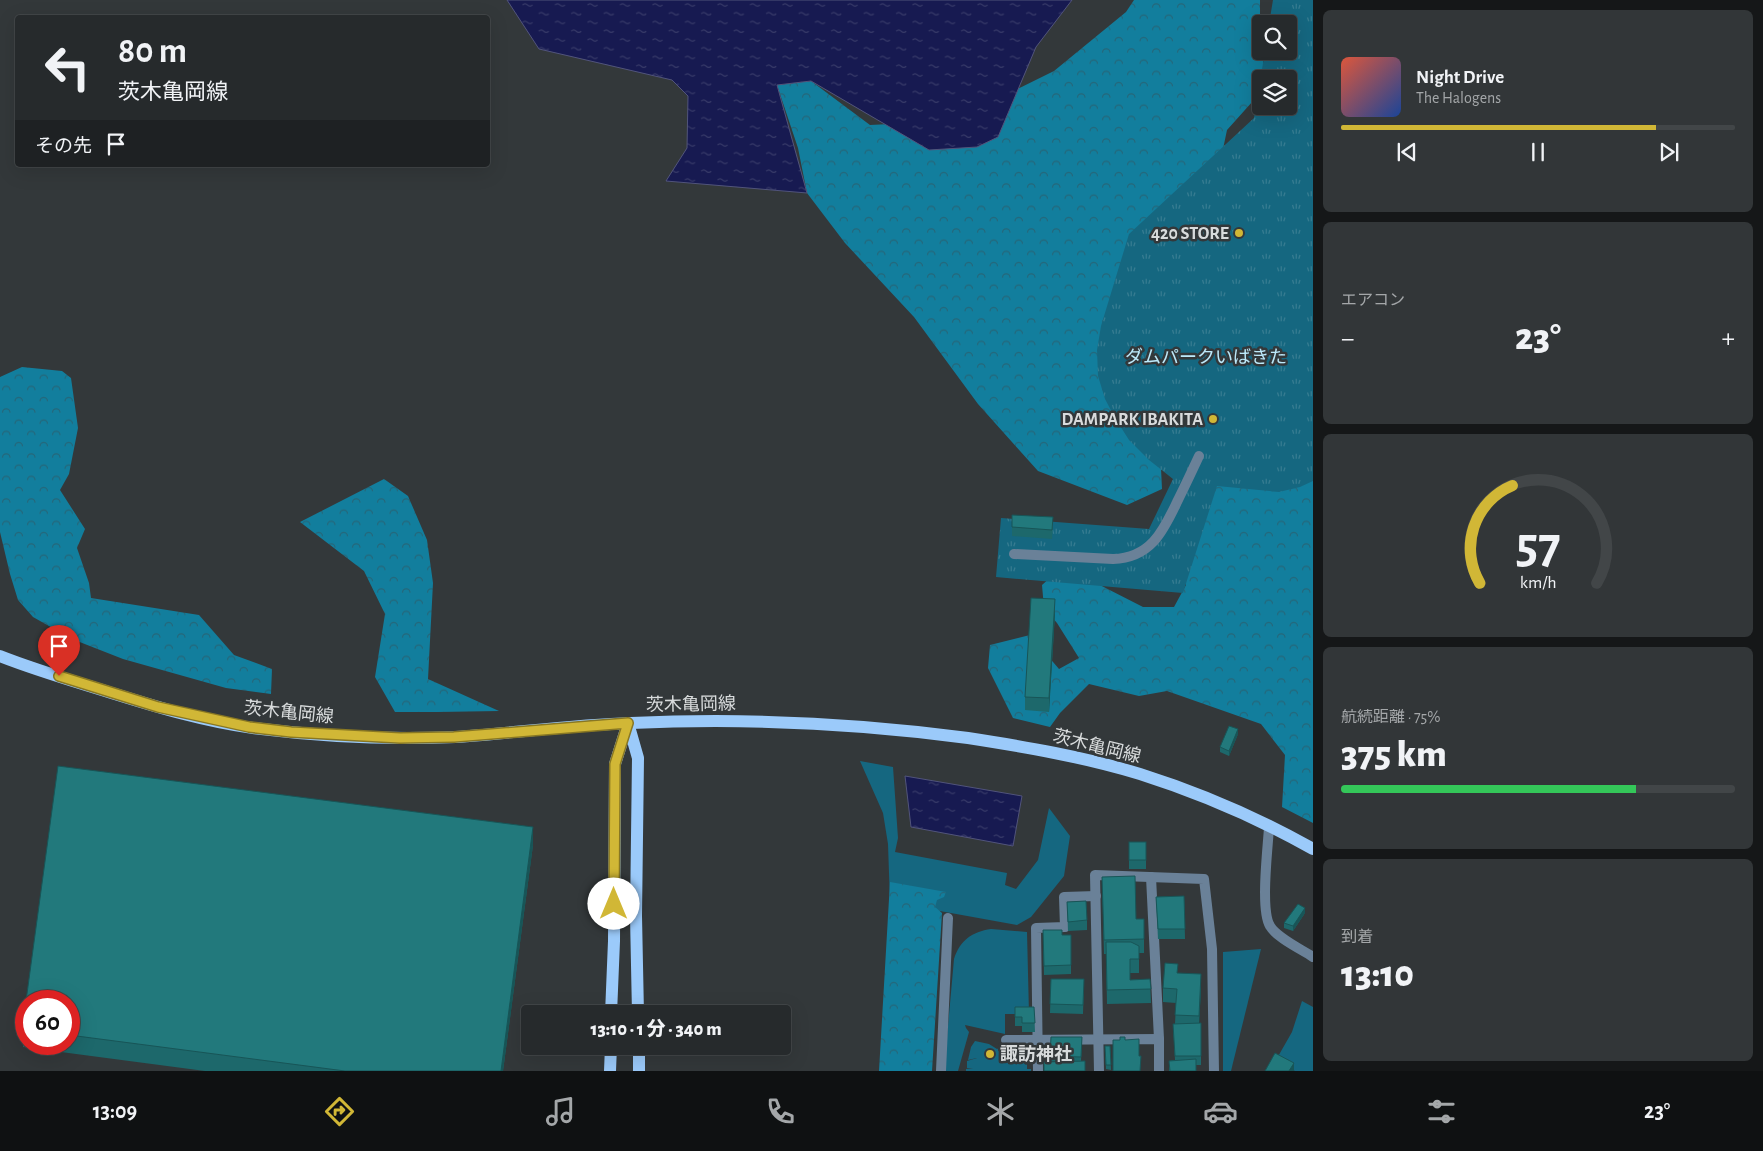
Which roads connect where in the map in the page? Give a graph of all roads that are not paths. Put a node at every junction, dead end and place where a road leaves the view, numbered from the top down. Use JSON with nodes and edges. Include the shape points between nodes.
{"nodes":[{"id":1,"x":1199,"y":456,"type":"dead end"},
{"id":2,"x":1014,"y":554,"type":"dead end"},
{"id":3,"x":0,"y":656,"type":"edge"},
{"id":4,"x":628,"y":723,"type":"junction"},
{"id":5,"x":1269,"y":826,"type":"junction"},
{"id":6,"x":1313,"y":849,"type":"edge"},
{"id":7,"x":1151,"y":876,"type":"junction"},
{"id":8,"x":1096,"y":896,"type":"junction"},
{"id":9,"x":948,"y":918,"type":"dead end"},
{"id":10,"x":1313,"y":957,"type":"edge"},
{"id":11,"x":611,"y":1005,"type":"edge"},
{"id":12,"x":638,"y":1005,"type":"edge"},
{"id":13,"x":1038,"y":1039,"type":"junction"},
{"id":14,"x":1099,"y":1039,"type":"junction"},
{"id":15,"x":1159,"y":1039,"type":"junction"},
{"id":16,"x":1006,"y":1040,"type":"dead end"},
{"id":17,"x":611,"y":1055,"type":"edge"},
{"id":18,"x":639,"y":1055,"type":"edge"},
{"id":19,"x":610,"y":1071,"type":"edge"},
{"id":20,"x":639,"y":1071,"type":"edge"},
{"id":21,"x":941,"y":1071,"type":"edge"},
{"id":22,"x":1038,"y":1071,"type":"edge"},
{"id":23,"x":1099,"y":1071,"type":"edge"},
{"id":24,"x":1159,"y":1071,"type":"edge"},
{"id":25,"x":1214,"y":1071,"type":"edge"}],
"edges":[{"from":1,"to":2,"type":"street","via":[[1166,526],[1148,547],[1137,554],[1113,559]]},
{"from":3,"to":4,"type":"main road","name":"茨木亀岡線","via":[[158,707],[249,727],[291,732],[445,737]]},
{"from":4,"to":5,"type":"main road","name":"茨木亀岡線","via":[[745,721],[847,725],[1018,746],[1138,774],[1197,794]]},
{"from":4,"to":11,"type":"main road","via":[[615,764]]},
{"from":4,"to":12,"type":"main road","via":[[638,758]]},
{"from":5,"to":6,"type":"main road","name":"茨木亀岡線"},
{"from":5,"to":10,"type":"street","via":[[1267,919],[1276,933]]},
{"from":7,"to":8,"type":"street","via":[[1095,874]]},
{"from":7,"to":15,"type":"street"},
{"from":7,"to":25,"type":"street","via":[[1204,879],[1212,949]]},
{"from":8,"to":13,"type":"street","via":[[1064,897],[1065,927],[1036,928]]},
{"from":8,"to":14,"type":"street"},
{"from":9,"to":21,"type":"street","via":[[943,930]]},
{"from":13,"to":14,"type":"street"},
{"from":13,"to":16,"type":"street"},
{"from":13,"to":22,"type":"street"},
{"from":14,"to":15,"type":"street"},
{"from":14,"to":23,"type":"street"},
{"from":15,"to":24,"type":"street"},
{"from":17,"to":19,"type":"main road"},
{"from":18,"to":20,"type":"main road"}]}
